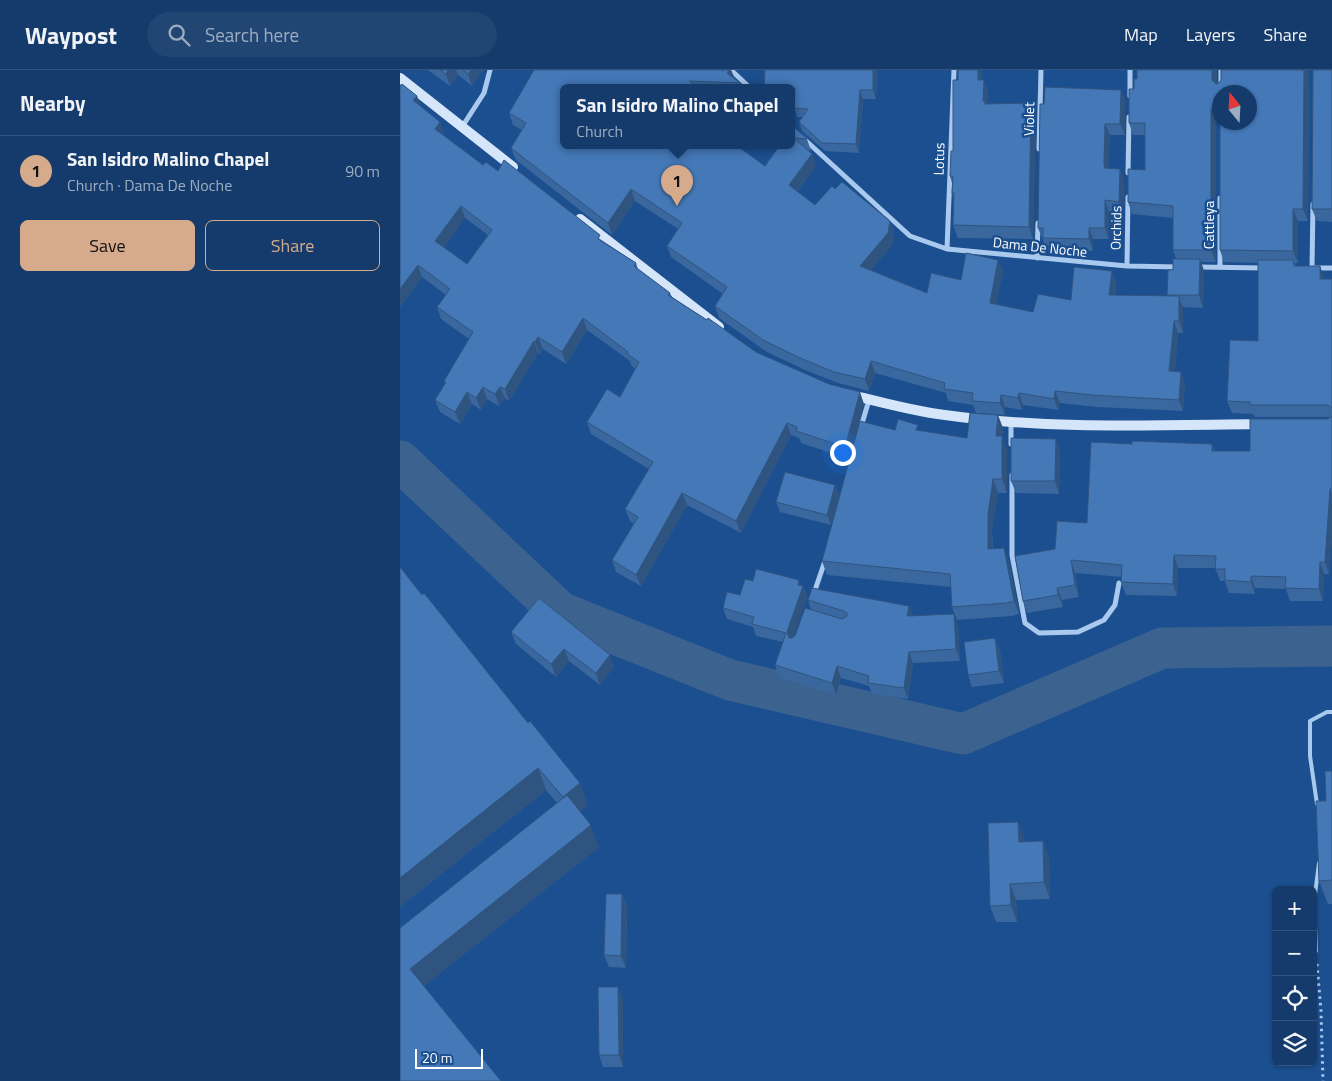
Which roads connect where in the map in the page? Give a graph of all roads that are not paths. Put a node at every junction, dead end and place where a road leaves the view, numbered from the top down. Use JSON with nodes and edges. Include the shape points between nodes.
{"nodes":[{"id":1,"x":490,"y":70,"type":"edge"},
{"id":2,"x":731,"y":70,"type":"edge"},
{"id":3,"x":954,"y":70,"type":"edge"},
{"id":4,"x":1041,"y":70,"type":"edge"},
{"id":5,"x":1130,"y":70,"type":"edge"},
{"id":6,"x":1221,"y":70,"type":"edge"},
{"id":7,"x":400,"y":78,"type":"edge"},
{"id":8,"x":746,"y":84,"type":"edge"},
{"id":9,"x":1221,"y":85,"type":"edge"},
{"id":10,"x":1130,"y":100,"type":"edge"},
{"id":11,"x":1129,"y":109,"type":"edge"},
{"id":12,"x":462,"y":128,"type":"junction"},
{"id":13,"x":797,"y":132,"type":"edge"},
{"id":14,"x":1039,"y":159,"type":"edge"},
{"id":15,"x":524,"y":176,"type":"edge"},
{"id":16,"x":1128,"y":178,"type":"edge"},
{"id":17,"x":1128,"y":188,"type":"edge"},
{"id":18,"x":1220,"y":190,"type":"edge"},
{"id":19,"x":1313,"y":199,"type":"edge"},
{"id":20,"x":572,"y":213,"type":"edge"},
{"id":21,"x":1038,"y":218,"type":"edge"},
{"id":22,"x":947,"y":248,"type":"junction"},
{"id":23,"x":1038,"y":258,"type":"junction"},
{"id":24,"x":1127,"y":266,"type":"junction"},
{"id":25,"x":1182,"y":267,"type":"edge"},
{"id":26,"x":1192,"y":267,"type":"edge"},
{"id":27,"x":1220,"y":267,"type":"junction"},
{"id":28,"x":1266,"y":268,"type":"edge"},
{"id":29,"x":1303,"y":268,"type":"edge"},
{"id":30,"x":1312,"y":268,"type":"junction"},
{"id":31,"x":1332,"y":268,"type":"edge"},
{"id":32,"x":728,"y":333,"type":"edge"},
{"id":33,"x":836,"y":390,"type":"edge"},
{"id":34,"x":870,"y":399,"type":"junction"},
{"id":35,"x":1011,"y":422,"type":"junction"},
{"id":36,"x":1274,"y":424,"type":"edge"},
{"id":37,"x":859,"y":436,"type":"edge"},
{"id":38,"x":1012,"y":450,"type":"edge"},
{"id":39,"x":1012,"y":469,"type":"edge"},
{"id":40,"x":828,"y":552,"type":"edge"},
{"id":41,"x":1119,"y":583,"type":"edge"},
{"id":42,"x":813,"y":597,"type":"edge"},
{"id":43,"x":1332,"y":712,"type":"edge"},
{"id":44,"x":1318,"y":807,"type":"edge"},
{"id":45,"x":1320,"y":860,"type":"edge"},
{"id":46,"x":1315,"y":931,"type":"edge"}],
"edges":[{"from":1,"to":12,"type":"street","via":[[484,93]]},
{"from":2,"to":8,"type":"street"},
{"from":3,"to":22,"type":"street","name":"Lotus"},
{"from":4,"to":14,"type":"street","name":"Violet"},
{"from":5,"to":10,"type":"street"},
{"from":6,"to":9,"type":"street"},
{"from":7,"to":12,"type":"street"},
{"from":11,"to":16,"type":"street"},
{"from":12,"to":15,"type":"street"},
{"from":13,"to":22,"type":"street","name":"Dama De Noche","via":[[910,236]]},
{"from":17,"to":24,"type":"street","name":"Orchids"},
{"from":18,"to":27,"type":"street","name":"Cattleya"},
{"from":19,"to":30,"type":"street"},
{"from":20,"to":32,"type":"street"},
{"from":21,"to":23,"type":"street"},
{"from":22,"to":23,"type":"street","name":"Dama De Noche"},
{"from":23,"to":24,"type":"street","name":"Dama De Noche"},
{"from":24,"to":25,"type":"street","name":"Dama De Noche"},
{"from":26,"to":27,"type":"street"},
{"from":27,"to":28,"type":"street"},
{"from":29,"to":30,"type":"street"},
{"from":30,"to":31,"type":"street"},
{"from":33,"to":34,"type":"street"},
{"from":34,"to":35,"type":"street","via":[[943,415]]},
{"from":34,"to":37,"type":"street"},
{"from":35,"to":36,"type":"street","via":[[1069,425]]},
{"from":35,"to":38,"type":"street"},
{"from":39,"to":41,"type":"street","via":[[1012,555],[1025,623],[1039,633],[1078,632],[1104,620],[1115,605]]},
{"from":40,"to":42,"type":"street"},
{"from":43,"to":44,"type":"lane","via":[[1310,721],[1310,756]]},
{"from":45,"to":46,"type":"lane","via":[[1314,902]]}]}
